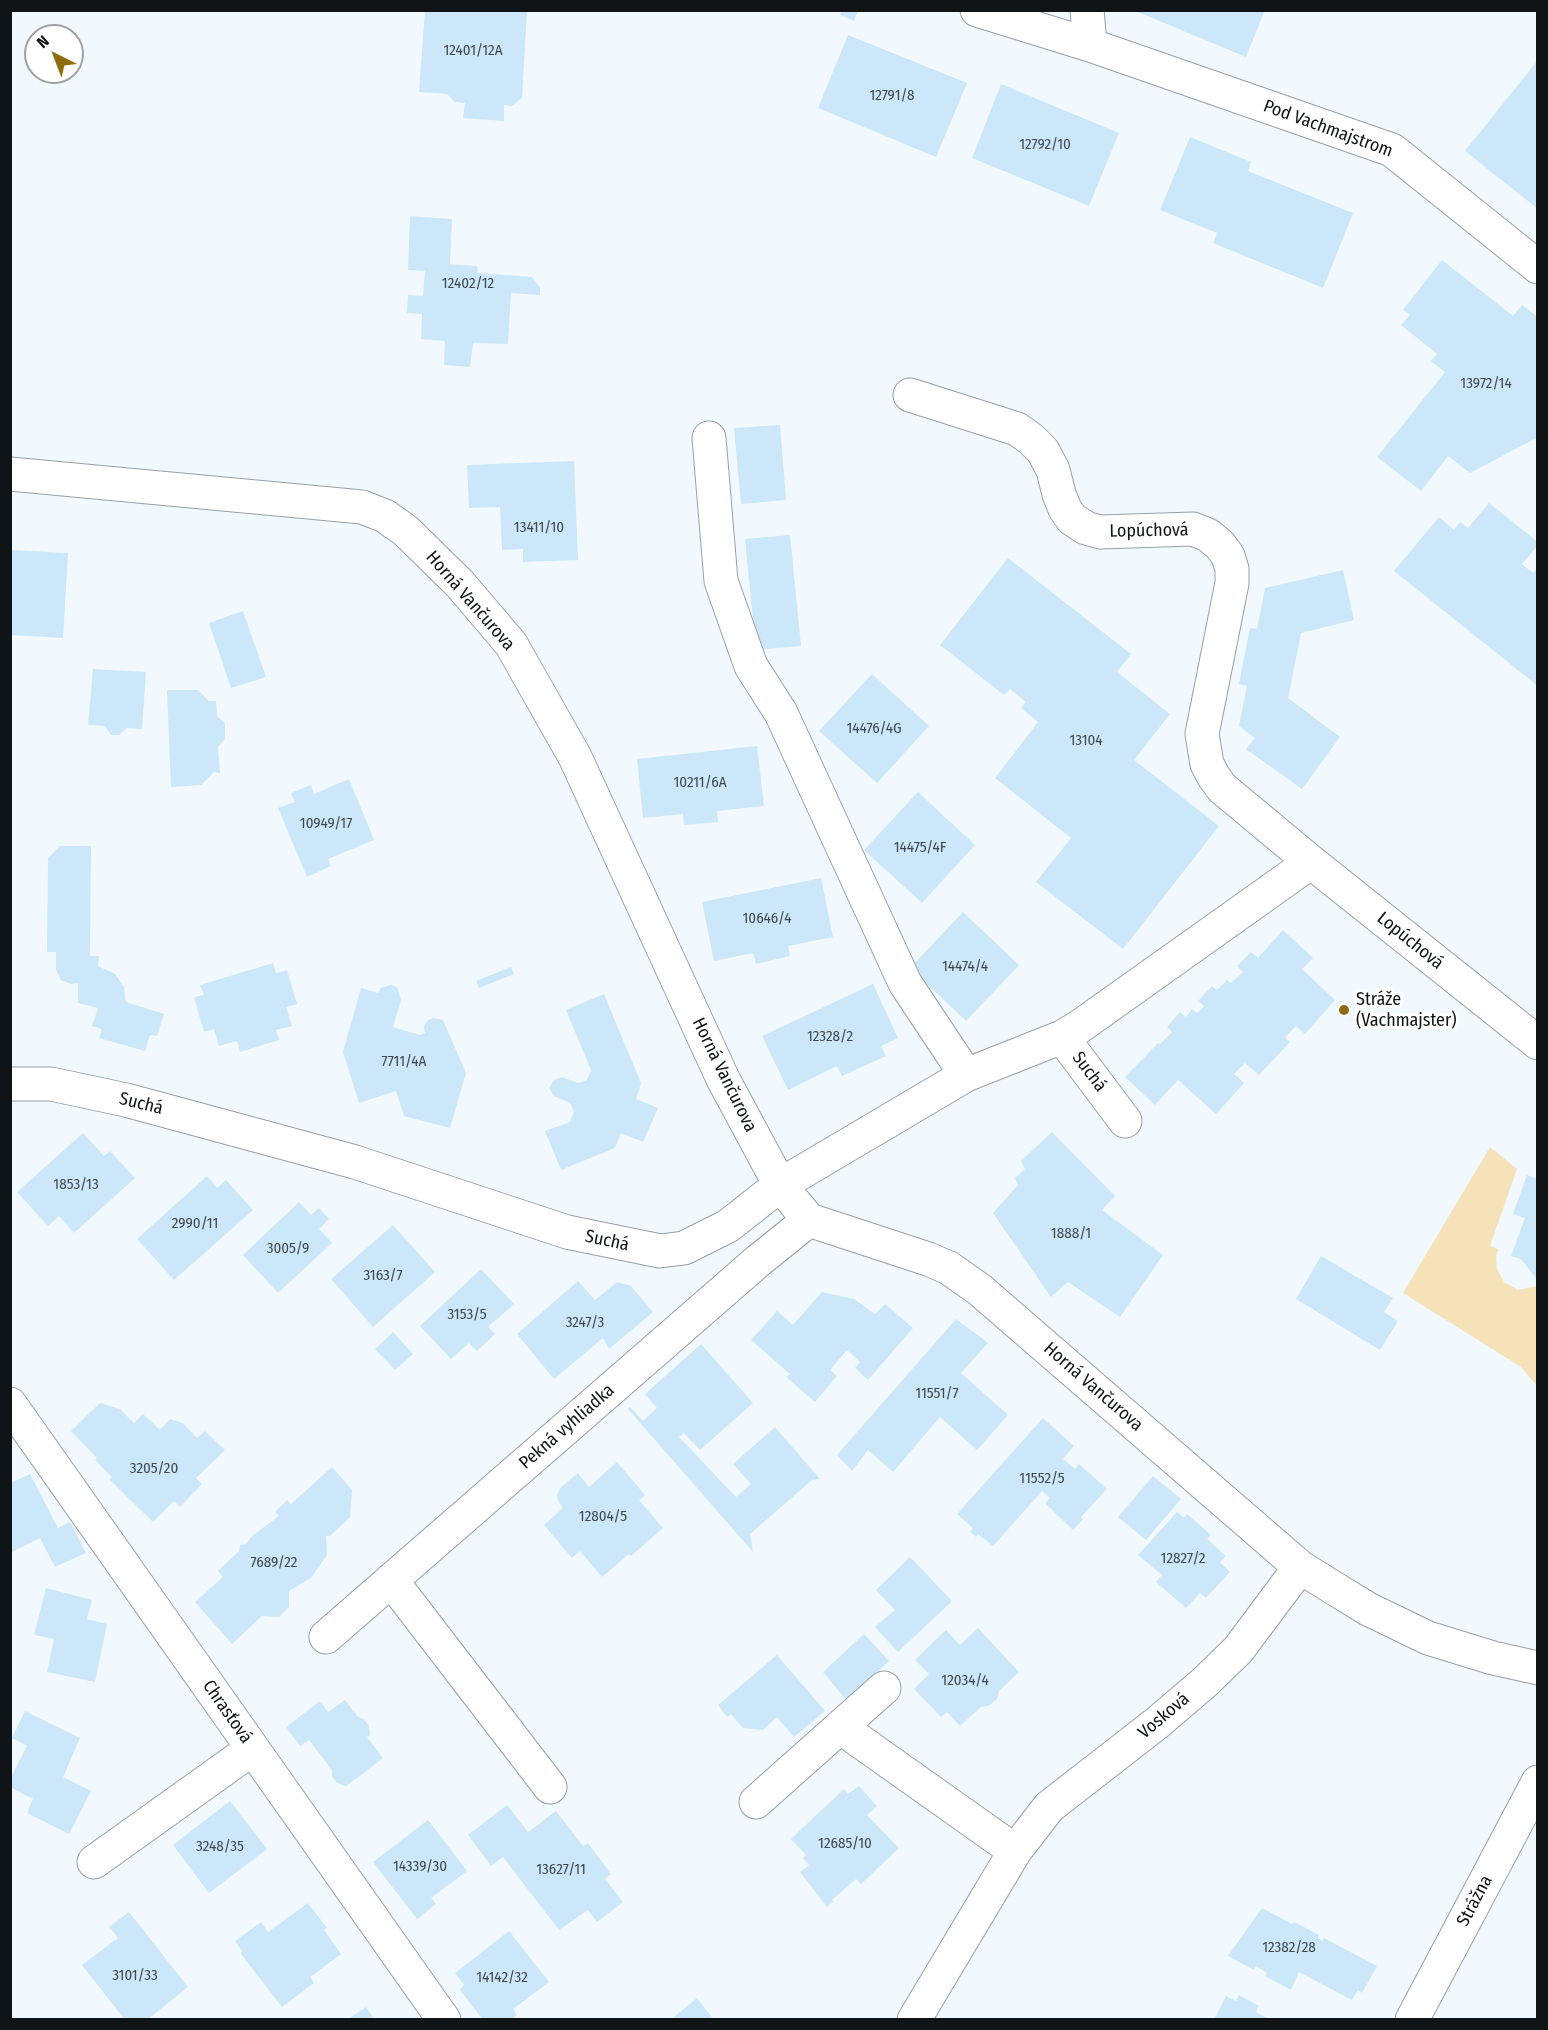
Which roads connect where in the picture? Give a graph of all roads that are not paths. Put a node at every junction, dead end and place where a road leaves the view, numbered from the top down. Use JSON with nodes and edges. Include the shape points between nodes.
{"nodes":[{"id":1,"x":976,"y":10,"type":"edge"},
{"id":2,"x":1087,"y":10,"type":"edge"},
{"id":3,"x":1090,"y":45,"type":"junction"},
{"id":4,"x":1538,"y":267,"type":"edge"},
{"id":5,"x":910,"y":395,"type":"dead end"},
{"id":6,"x":709,"y":438,"type":"dead end"},
{"id":7,"x":10,"y":474,"type":"edge"},
{"id":8,"x":1311,"y":862,"type":"junction"},
{"id":9,"x":1062,"y":1036,"type":"junction"},
{"id":10,"x":1538,"y":1043,"type":"edge"},
{"id":11,"x":966,"y":1075,"type":"junction"},
{"id":12,"x":10,"y":1084,"type":"edge"},
{"id":13,"x":1125,"y":1121,"type":"dead end"},
{"id":14,"x":780,"y":1185,"type":"junction"},
{"id":15,"x":809,"y":1220,"type":"junction"},
{"id":16,"x":10,"y":1404,"type":"edge"},
{"id":17,"x":1300,"y":1567,"type":"junction"},
{"id":18,"x":391,"y":1580,"type":"junction"},
{"id":19,"x":326,"y":1637,"type":"dead end"},
{"id":20,"x":1538,"y":1668,"type":"edge"},
{"id":21,"x":884,"y":1688,"type":"dead end"},
{"id":22,"x":840,"y":1727,"type":"junction"},
{"id":23,"x":252,"y":1749,"type":"junction"},
{"id":24,"x":1538,"y":1782,"type":"edge"},
{"id":25,"x":550,"y":1787,"type":"dead end"},
{"id":26,"x":756,"y":1802,"type":"dead end"},
{"id":27,"x":1015,"y":1851,"type":"junction"},
{"id":28,"x":94,"y":1862,"type":"dead end"},
{"id":29,"x":444,"y":2019,"type":"edge"},
{"id":30,"x":914,"y":2019,"type":"edge"},
{"id":31,"x":1412,"y":2019,"type":"edge"}],
"edges":[{"from":1,"to":3,"type":"street","name":"Pod Vachmajstrom"},
{"from":2,"to":3,"type":"street"},
{"from":3,"to":4,"type":"street","name":"Pod Vachmajstrom","via":[[1392,150]]},
{"from":5,"to":8,"type":"street","name":"Lopúchová","via":[[1017,429],[1031,439],[1053,470],[1065,509],[1086,528],[1100,532],[1193,529],[1220,545],[1230,562],[1233,583],[1202,734],[1207,764],[1222,788]]},
{"from":6,"to":11,"type":"street","via":[[721,581],[751,666],[781,713],[905,983]]},
{"from":7,"to":14,"type":"street","name":"Horná Vančurova","via":[[362,507],[385,516],[406,531],[460,584],[511,644],[575,757],[723,1079]]},
{"from":8,"to":9,"type":"street"},
{"from":8,"to":10,"type":"street","name":"Lopúchová"},
{"from":9,"to":11,"type":"street","name":"Suchá"},
{"from":9,"to":13,"type":"street","name":"Suchá"},
{"from":11,"to":14,"type":"street","name":"Suchá"},
{"from":12,"to":14,"type":"street","name":"Suchá","via":[[51,1084],[126,1100],[355,1162],[567,1232],[660,1251],[684,1248],[728,1226]]},
{"from":14,"to":15,"type":"street","name":"Horná Vančurova"},
{"from":15,"to":17,"type":"street","name":"Horná Vančurova","via":[[928,1259],[972,1284]]},
{"from":15,"to":18,"type":"street","name":"Pekná vyhliadka"},
{"from":16,"to":23,"type":"street","name":"Chrasťová"},
{"from":17,"to":20,"type":"street","name":"Horná Vančurova","via":[[1368,1609],[1428,1638]]},
{"from":17,"to":27,"type":"street","name":"Vosková","via":[[1238,1650],[1157,1723],[1049,1807]]},
{"from":18,"to":19,"type":"street","name":"Pekná vyhliadka"},
{"from":18,"to":25,"type":"street"},
{"from":21,"to":22,"type":"street"},
{"from":22,"to":26,"type":"street"},
{"from":22,"to":27,"type":"street"},
{"from":23,"to":28,"type":"street"},
{"from":23,"to":29,"type":"street","name":"Chrasťová"},
{"from":24,"to":31,"type":"street","name":"Strážna"},
{"from":27,"to":30,"type":"street","name":"Vosková"}]}
